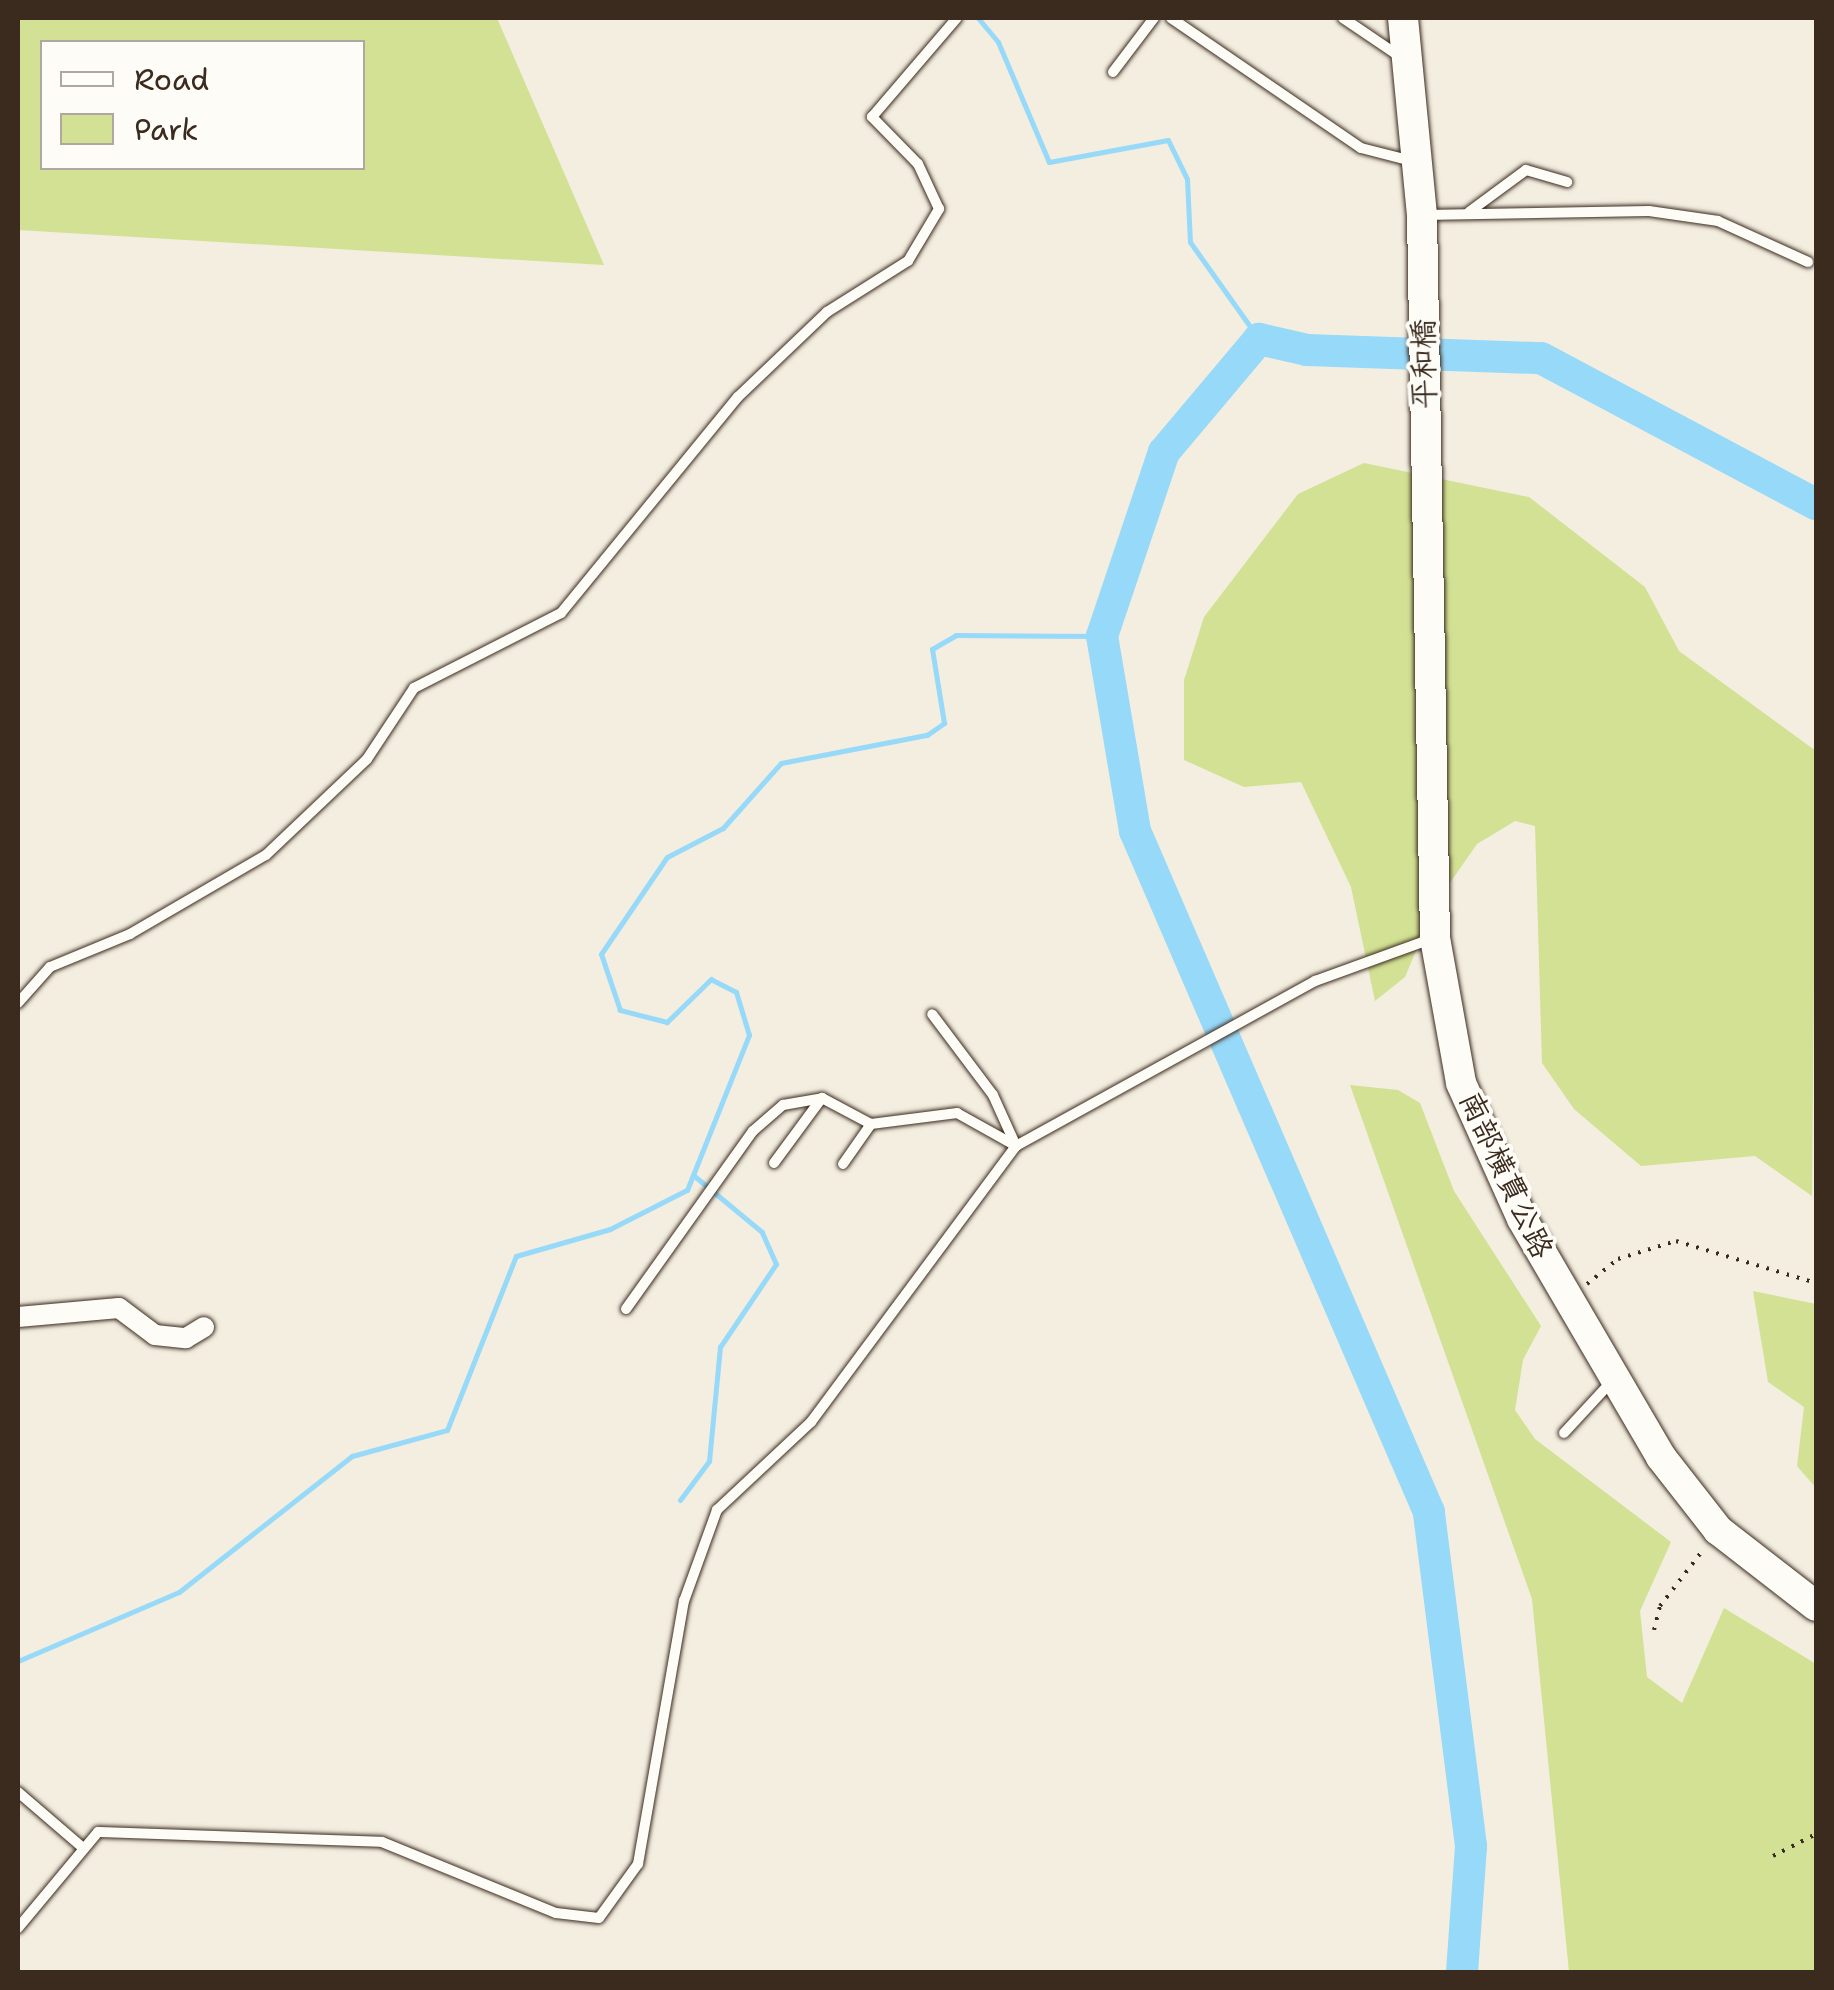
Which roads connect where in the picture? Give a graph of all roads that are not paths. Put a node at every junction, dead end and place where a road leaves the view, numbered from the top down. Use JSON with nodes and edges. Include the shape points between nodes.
{"nodes":[{"id":1,"x":958,"y":18,"type":"edge"},
{"id":2,"x":1154,"y":18,"type":"edge"},
{"id":3,"x":1171,"y":18,"type":"edge"},
{"id":4,"x":1343,"y":18,"type":"edge"},
{"id":5,"x":1402,"y":18,"type":"edge"},
{"id":6,"x":1408,"y":62,"type":"junction"},
{"id":7,"x":1113,"y":72,"type":"dead end"},
{"id":8,"x":1420,"y":163,"type":"junction"},
{"id":9,"x":1567,"y":182,"type":"dead end"},
{"id":10,"x":1422,"y":207,"type":"junction"},
{"id":11,"x":1468,"y":213,"type":"junction"},
{"id":12,"x":1808,"y":262,"type":"dead end"},
{"id":13,"x":1426,"y":527,"type":"joint"},
{"id":14,"x":1434,"y":938,"type":"junction"},
{"id":15,"x":18,"y":1004,"type":"edge"},
{"id":16,"x":932,"y":1014,"type":"dead end"},
{"id":17,"x":822,"y":1098,"type":"junction"},
{"id":18,"x":871,"y":1124,"type":"junction"},
{"id":19,"x":1016,"y":1146,"type":"junction"},
{"id":20,"x":774,"y":1162,"type":"dead end"},
{"id":21,"x":844,"y":1164,"type":"dead end"},
{"id":22,"x":626,"y":1309,"type":"dead end"},
{"id":23,"x":18,"y":1317,"type":"edge"},
{"id":24,"x":204,"y":1326,"type":"dead end"},
{"id":25,"x":1614,"y":1378,"type":"junction"},
{"id":26,"x":1564,"y":1432,"type":"dead end"},
{"id":27,"x":1816,"y":1606,"type":"edge"},
{"id":28,"x":18,"y":1792,"type":"edge"},
{"id":29,"x":82,"y":1848,"type":"junction"},
{"id":30,"x":18,"y":1928,"type":"edge"}],
"edges":[{"from":1,"to":15,"type":"lane","via":[[872,118],[918,164],[940,208],[908,261],[828,312],[738,396],[561,613],[414,688],[366,759],[266,856],[130,934],[50,967]]},
{"from":2,"to":7,"type":"lane"},
{"from":3,"to":8,"type":"lane","via":[[1361,148]]},
{"from":4,"to":6,"type":"lane"},
{"from":5,"to":6,"type":"main road"},
{"from":6,"to":8,"type":"main road"},
{"from":8,"to":10,"type":"main road"},
{"from":9,"to":11,"type":"lane","via":[[1526,170]]},
{"from":10,"to":11,"type":"lane"},
{"from":10,"to":13,"type":"main road","name":"平和橋"},
{"from":11,"to":12,"type":"lane","via":[[1649,210],[1718,221]]},
{"from":13,"to":14,"type":"main road","name":"南部橫貫公路"},
{"from":14,"to":19,"type":"lane","via":[[1315,981]]},
{"from":14,"to":25,"type":"main road","name":"南部橫貫公路","via":[[1461,1083],[1567,1300]]},
{"from":16,"to":19,"type":"lane","via":[[993,1095]]},
{"from":17,"to":18,"type":"lane"},
{"from":17,"to":20,"type":"lane"},
{"from":17,"to":22,"type":"lane","via":[[782,1105]]},
{"from":18,"to":19,"type":"lane","via":[[958,1112]]},
{"from":18,"to":21,"type":"lane"},
{"from":19,"to":29,"type":"lane","via":[[821,1410],[717,1510],[684,1601],[638,1864],[598,1918],[556,1914],[382,1842],[98,1832]]},
{"from":23,"to":24,"type":"street","via":[[119,1308],[156,1335],[186,1338]]},
{"from":25,"to":26,"type":"lane"},
{"from":25,"to":27,"type":"main road","name":"南部橫貫公路","via":[[1718,1530]]},
{"from":28,"to":29,"type":"lane"},
{"from":29,"to":30,"type":"lane"}]}
